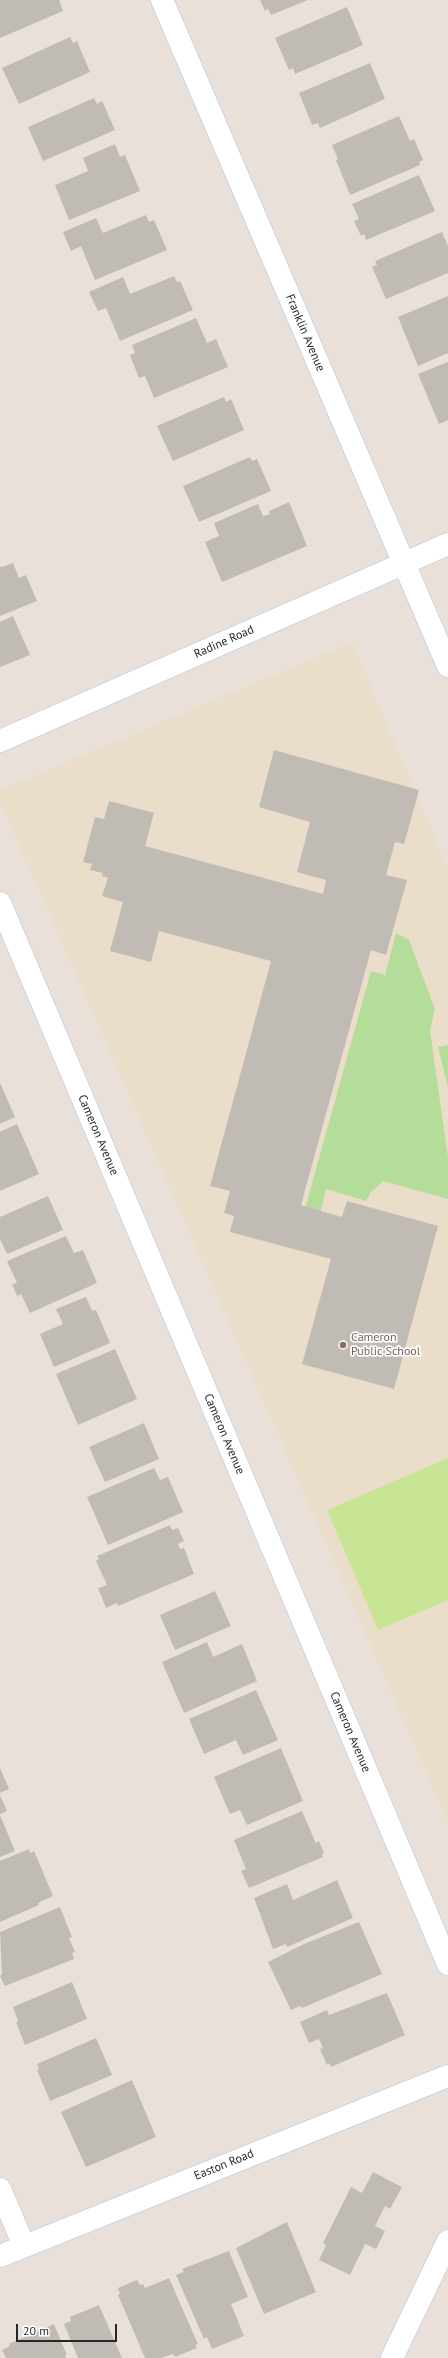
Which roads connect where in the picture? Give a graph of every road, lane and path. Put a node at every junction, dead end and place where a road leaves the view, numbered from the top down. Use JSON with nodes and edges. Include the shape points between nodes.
{"nodes":[{"id":1,"x":162,"y":0,"type":"edge"},
{"id":2,"x":448,"y":544,"type":"edge"},
{"id":3,"x":404,"y":563,"type":"junction"},
{"id":4,"x":448,"y":666,"type":"edge"},
{"id":5,"x":0,"y":741,"type":"edge"},
{"id":6,"x":0,"y":903,"type":"edge"},
{"id":7,"x":448,"y":1964,"type":"edge"},
{"id":8,"x":448,"y":2076,"type":"edge"},
{"id":9,"x":0,"y":2189,"type":"edge"},
{"id":10,"x":448,"y":2241,"type":"edge"},
{"id":11,"x":24,"y":2246,"type":"junction"},
{"id":12,"x":0,"y":2256,"type":"edge"},
{"id":13,"x":392,"y":2358,"type":"edge"}],
"edges":[{"from":1,"to":3,"type":"street","name":"Franklin Avenue"},
{"from":2,"to":3,"type":"street","name":"Radine Road"},
{"from":3,"to":4,"type":"street","name":"Franklin Avenue"},
{"from":3,"to":5,"type":"street","name":"Radine Road"},
{"from":6,"to":7,"type":"street","name":"Cameron Avenue"},
{"from":8,"to":11,"type":"street","name":"Easton Road"},
{"from":9,"to":11,"type":"street"},
{"from":10,"to":13,"type":"street"},
{"from":11,"to":12,"type":"street","name":"Easton Road"}]}
